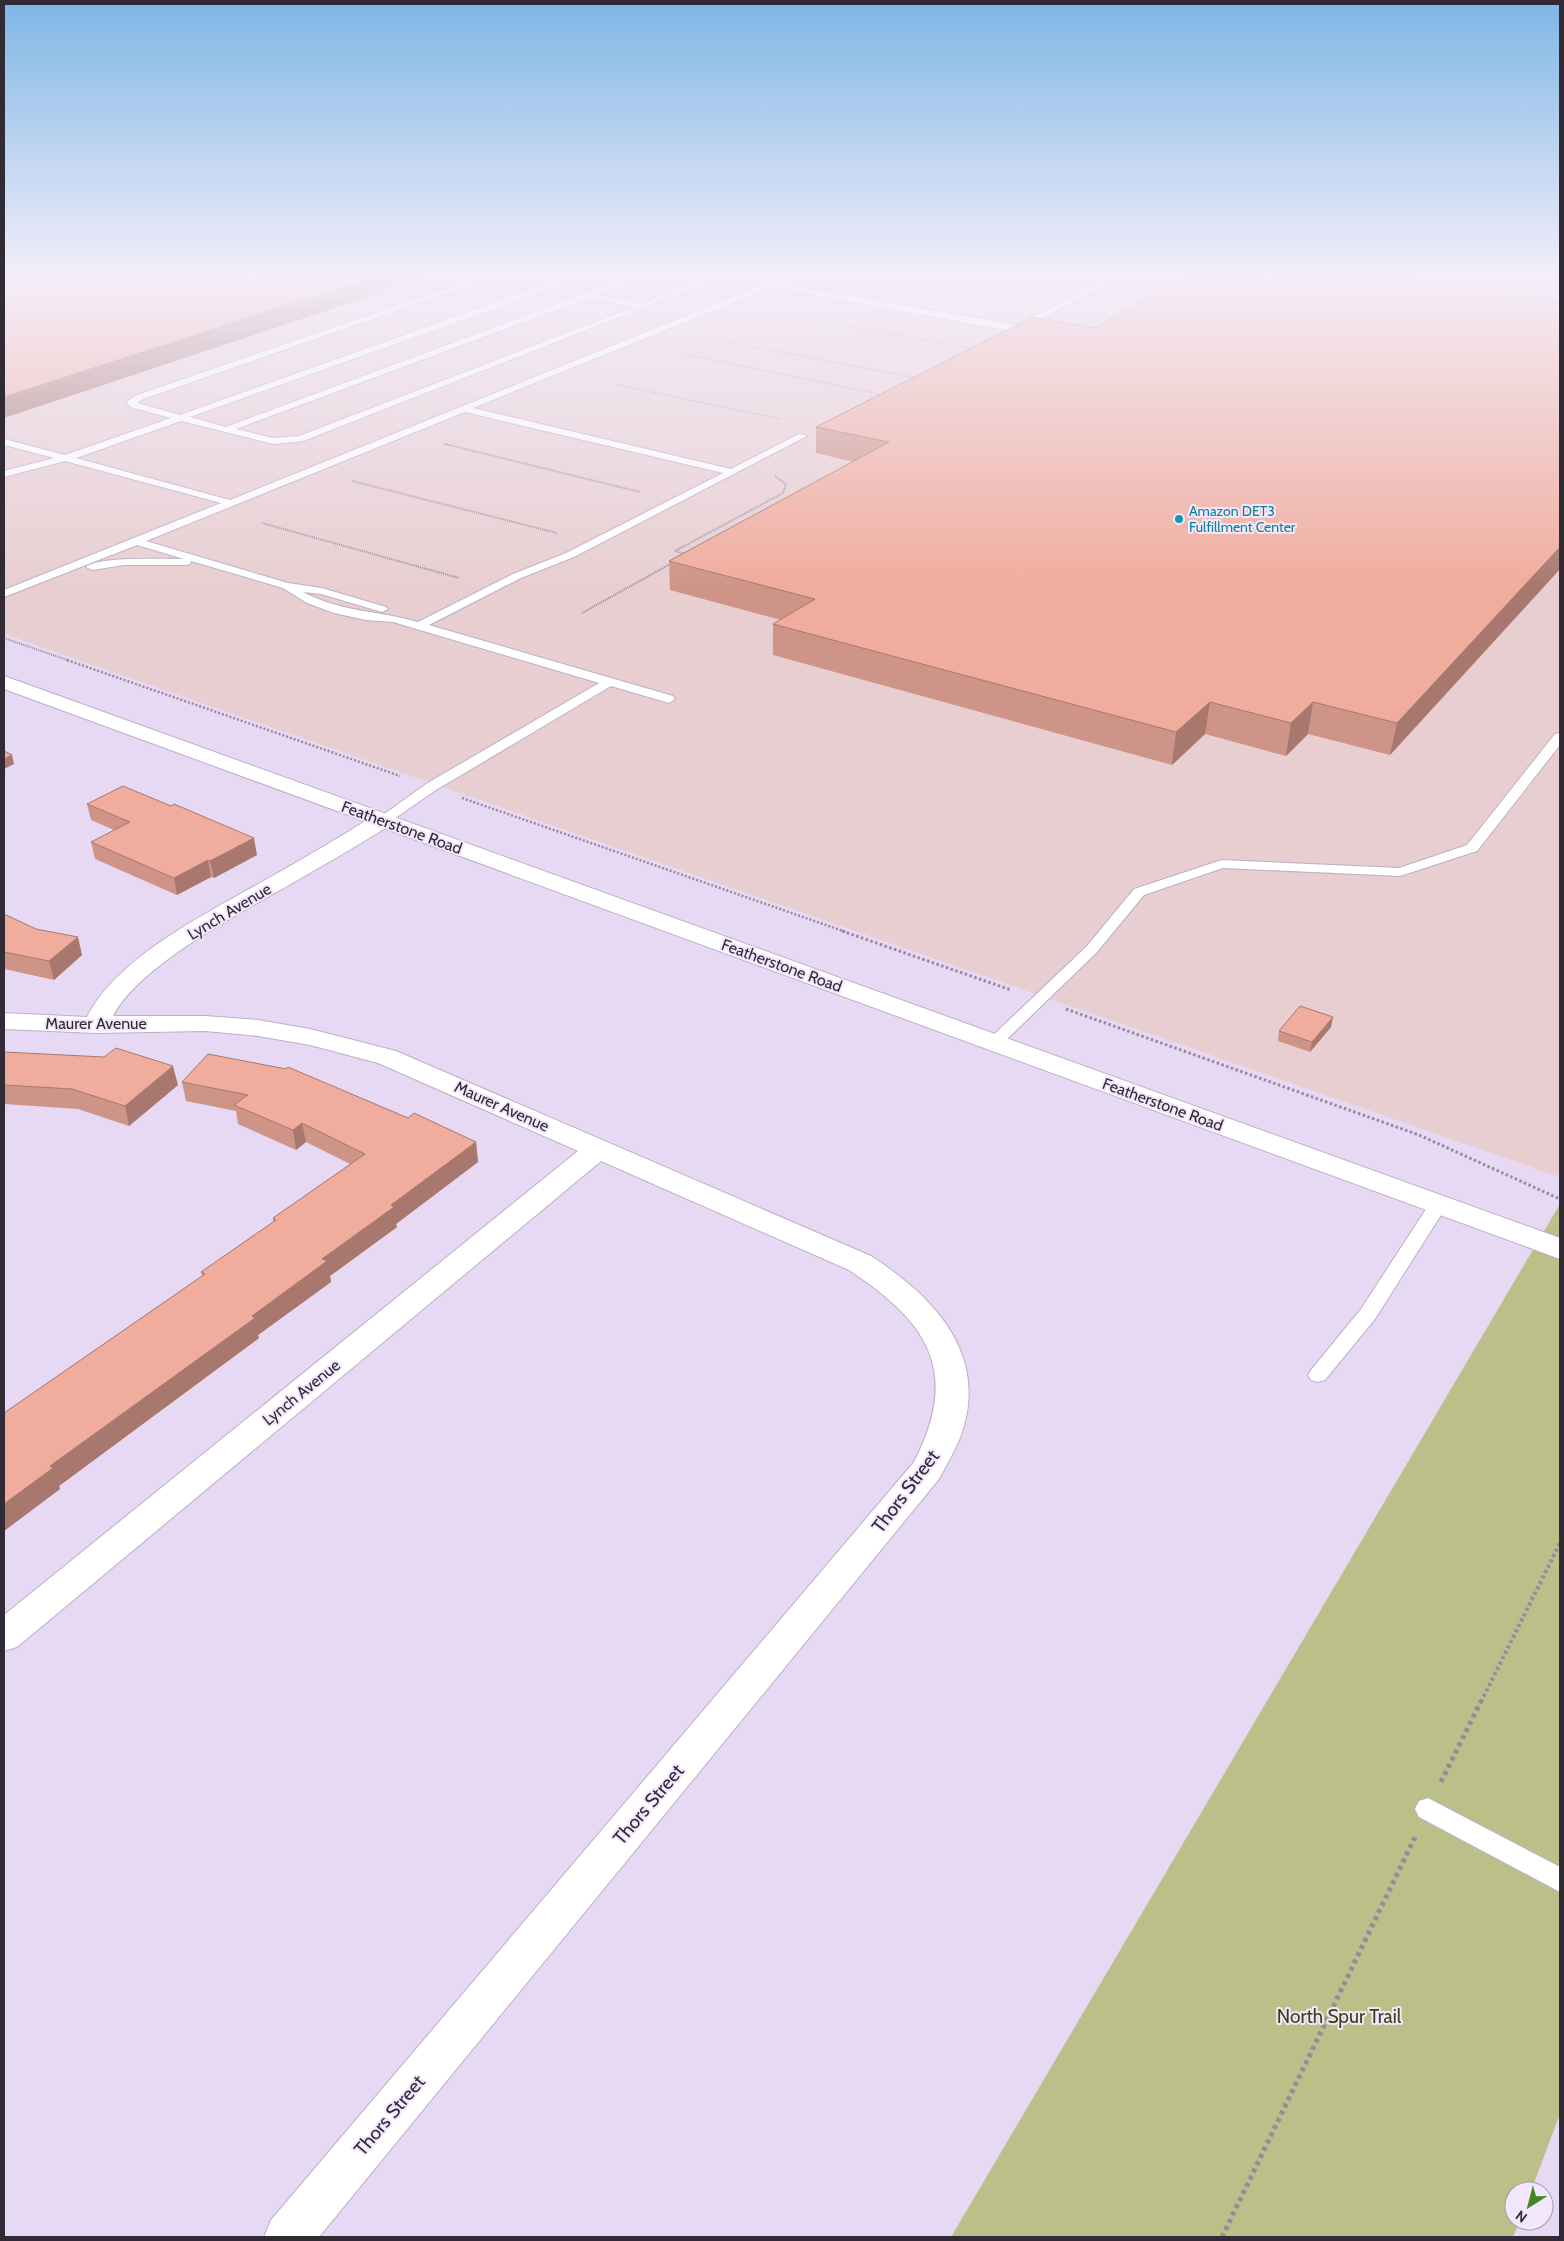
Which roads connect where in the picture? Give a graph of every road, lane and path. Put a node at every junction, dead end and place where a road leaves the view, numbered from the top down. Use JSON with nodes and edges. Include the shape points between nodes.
{"nodes":[{"id":1,"x":200,"y":378,"type":"edge"},
{"id":2,"x":293,"y":378,"type":"edge"},
{"id":3,"x":367,"y":378,"type":"edge"},
{"id":4,"x":459,"y":378,"type":"edge"},
{"id":5,"x":542,"y":378,"type":"edge"},
{"id":6,"x":800,"y":378,"type":"edge"},
{"id":7,"x":911,"y":378,"type":"edge"},
{"id":8,"x":923,"y":380,"type":"edge"},
{"id":9,"x":614,"y":384,"type":"dead end"},
{"id":10,"x":885,"y":395,"type":"edge"},
{"id":11,"x":464,"y":409,"type":"junction"},
{"id":12,"x":180,"y":418,"type":"junction"},
{"id":13,"x":788,"y":421,"type":"dead end"},
{"id":14,"x":226,"y":430,"type":"junction"},
{"id":15,"x":802,"y":436,"type":"dead end"},
{"id":16,"x":4,"y":442,"type":"edge"},
{"id":17,"x":438,"y":443,"type":"dead end"},
{"id":18,"x":67,"y":458,"type":"junction"},
{"id":19,"x":733,"y":472,"type":"junction"},
{"id":20,"x":4,"y":474,"type":"edge"},
{"id":21,"x":771,"y":474,"type":"dead end"},
{"id":22,"x":348,"y":480,"type":"dead end"},
{"id":23,"x":677,"y":501,"type":"junction"},
{"id":24,"x":231,"y":503,"type":"junction"},
{"id":25,"x":262,"y":523,"type":"dead end"},
{"id":26,"x":136,"y":541,"type":"junction"},
{"id":27,"x":594,"y":543,"type":"junction"},
{"id":28,"x":680,"y":559,"type":"edge"},
{"id":29,"x":205,"y":562,"type":"junction"},
{"id":30,"x":672,"y":563,"type":"edge"},
{"id":31,"x":59,"y":572,"type":"junction"},
{"id":32,"x":465,"y":580,"type":"dead end"},
{"id":33,"x":4,"y":594,"type":"edge"},
{"id":34,"x":582,"y":613,"type":"dead end"},
{"id":35,"x":419,"y":626,"type":"junction"},
{"id":36,"x":4,"y":638,"type":"edge"},
{"id":37,"x":4,"y":682,"type":"edge"},
{"id":38,"x":609,"y":682,"type":"junction"},
{"id":39,"x":669,"y":699,"type":"dead end"},
{"id":40,"x":1560,"y":737,"type":"edge"},
{"id":41,"x":408,"y":779,"type":"dead end"},
{"id":42,"x":455,"y":796,"type":"dead end"},
{"id":43,"x":383,"y":820,"type":"junction"},
{"id":44,"x":1005,"y":987,"type":"dead end"},
{"id":45,"x":1069,"y":1010,"type":"dead end"},
{"id":46,"x":4,"y":1021,"type":"edge"},
{"id":47,"x":96,"y":1025,"type":"junction"},
{"id":48,"x":994,"y":1042,"type":"junction"},
{"id":49,"x":599,"y":1148,"type":"junction"},
{"id":50,"x":1560,"y":1199,"type":"edge"},
{"id":51,"x":1438,"y":1204,"type":"junction"},
{"id":52,"x":1560,"y":1249,"type":"edge"},
{"id":53,"x":944,"y":1348,"type":"joint"},
{"id":54,"x":1318,"y":1375,"type":"dead end"},
{"id":55,"x":1560,"y":1543,"type":"edge"},
{"id":56,"x":4,"y":1636,"type":"edge"},
{"id":57,"x":1428,"y":1809,"type":"junction"},
{"id":58,"x":1560,"y":1880,"type":"edge"},
{"id":59,"x":288,"y":2237,"type":"edge"},
{"id":60,"x":1222,"y":2237,"type":"edge"}],
"edges":[{"from":1,"to":12,"type":"lane","via":[[132,401],[132,405],[140,408]]},
{"from":2,"to":12,"type":"lane"},
{"from":3,"to":14,"type":"lane"},
{"from":4,"to":14,"type":"lane","via":[[308,436],[273,441]]},
{"from":5,"to":11,"type":"lane"},
{"from":6,"to":10,"type":"path"},
{"from":7,"to":8,"type":"path"},
{"from":9,"to":13,"type":"path"},
{"from":11,"to":19,"type":"lane"},
{"from":11,"to":24,"type":"lane"},
{"from":12,"to":14,"type":"lane"},
{"from":12,"to":18,"type":"lane"},
{"from":15,"to":19,"type":"lane"},
{"from":16,"to":18,"type":"lane"},
{"from":17,"to":23,"type":"path"},
{"from":18,"to":20,"type":"lane"},
{"from":18,"to":24,"type":"lane"},
{"from":19,"to":23,"type":"lane"},
{"from":21,"to":28,"type":"path","via":[[786,484],[783,493],[676,551],[688,554]]},
{"from":22,"to":27,"type":"path"},
{"from":23,"to":27,"type":"lane"},
{"from":24,"to":26,"type":"lane"},
{"from":25,"to":32,"type":"path"},
{"from":26,"to":29,"type":"lane"},
{"from":26,"to":31,"type":"lane"},
{"from":27,"to":35,"type":"lane","via":[[518,576]]},
{"from":29,"to":31,"type":"lane","via":[[124,562]]},
{"from":29,"to":35,"type":"lane","via":[[287,586],[304,599],[372,618],[394,619]]},
{"from":30,"to":34,"type":"path"},
{"from":31,"to":33,"type":"lane"},
{"from":35,"to":38,"type":"lane"},
{"from":36,"to":41,"type":"path"},
{"from":37,"to":43,"type":"street","name":"Featherstone Road"},
{"from":38,"to":39,"type":"lane"},
{"from":38,"to":43,"type":"lane","via":[[431,787]]},
{"from":40,"to":48,"type":"lane","via":[[1472,848],[1400,872],[1222,864],[1139,892],[1092,949]]},
{"from":42,"to":44,"type":"path"},
{"from":43,"to":47,"type":"street","name":"Lynch Avenue","via":[[208,922],[164,953],[117,990]]},
{"from":43,"to":48,"type":"street","name":"Featherstone Road"},
{"from":45,"to":50,"type":"path","via":[[1419,1135]]},
{"from":46,"to":47,"type":"street","name":"Maurer Avenue"},
{"from":47,"to":49,"type":"street","name":"Maurer Avenue","via":[[228,1025],[328,1040],[415,1068]]},
{"from":48,"to":51,"type":"street","name":"Featherstone Road"},
{"from":49,"to":53,"type":"street","name":"Maurer Avenue","via":[[868,1268],[891,1282],[917,1306]]},
{"from":49,"to":56,"type":"street","name":"Lynch Avenue"},
{"from":51,"to":52,"type":"street","name":"Featherstone Road"},
{"from":51,"to":54,"type":"lane","via":[[1368,1314]]},
{"from":53,"to":59,"type":"street","name":"Thors Street","via":[[950,1366],[953,1403],[944,1438],[927,1470]]},
{"from":55,"to":57,"type":"path"},
{"from":57,"to":58,"type":"lane"},
{"from":57,"to":60,"type":"path"}]}
